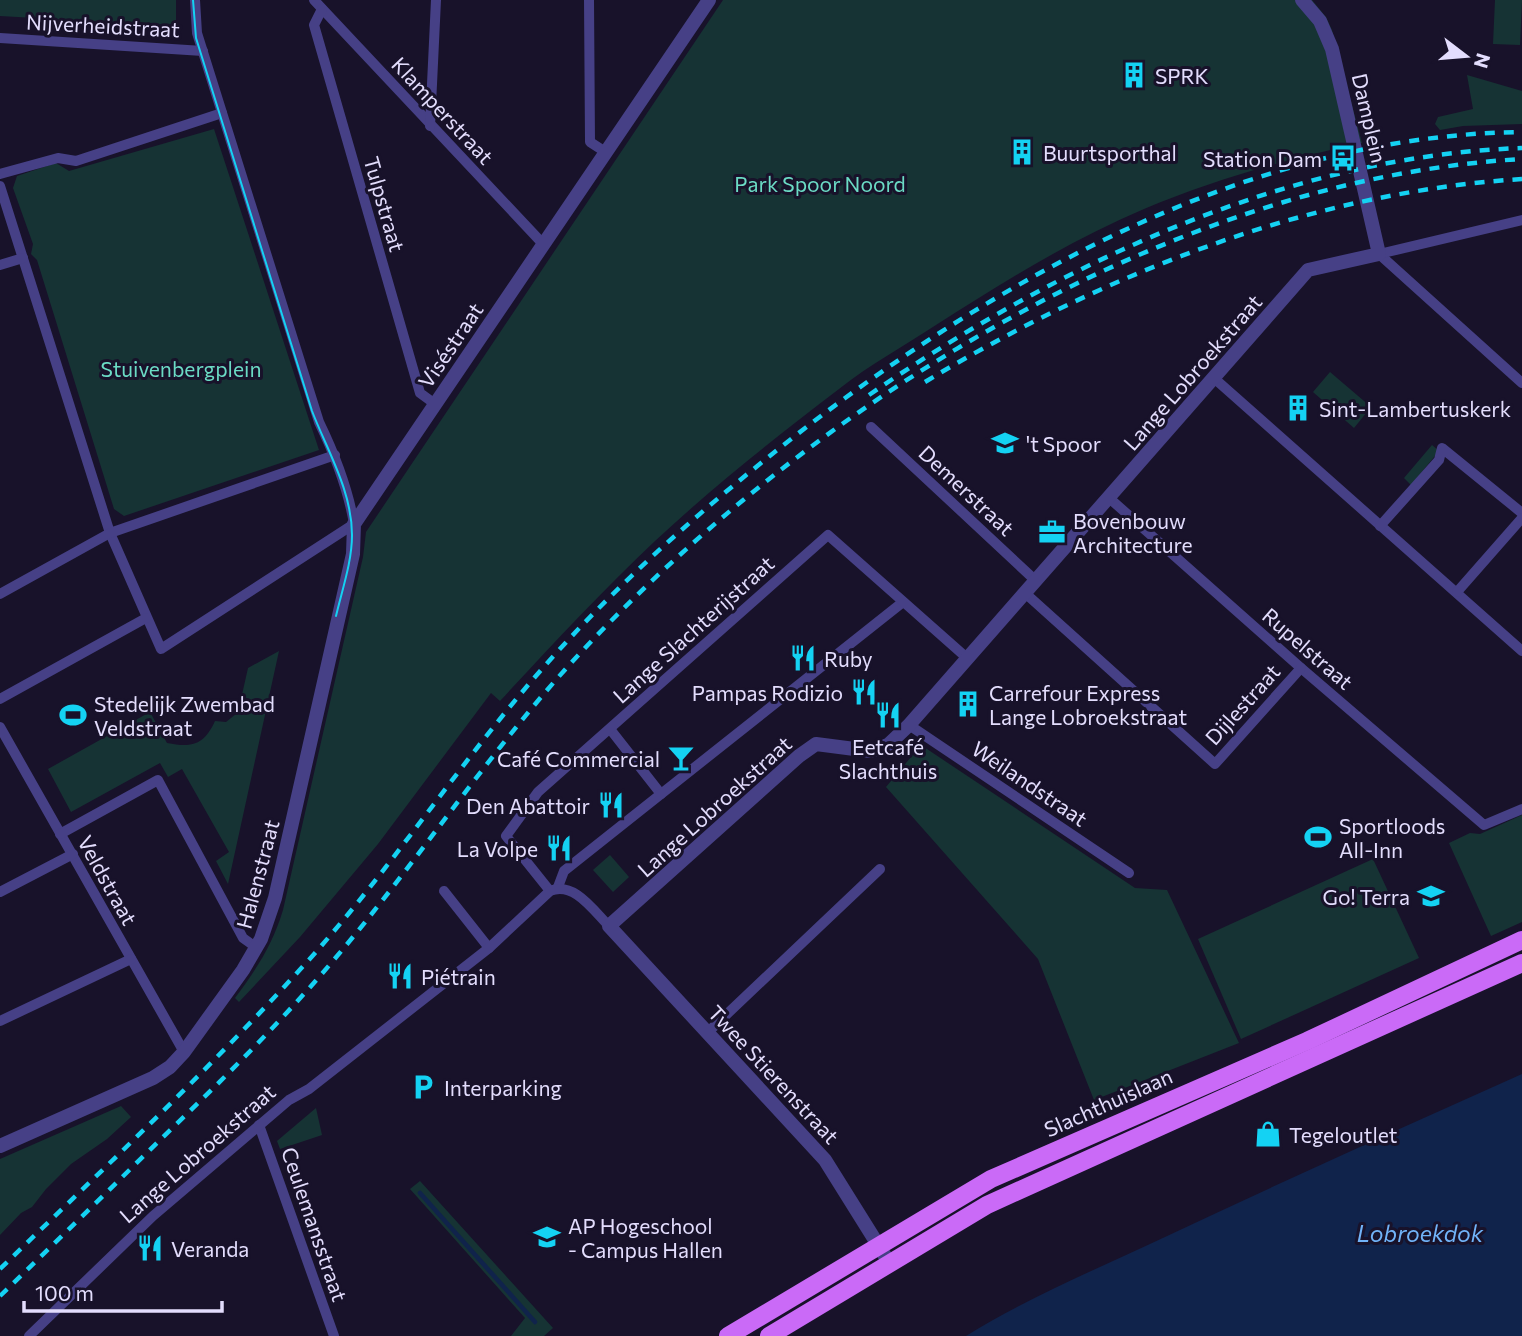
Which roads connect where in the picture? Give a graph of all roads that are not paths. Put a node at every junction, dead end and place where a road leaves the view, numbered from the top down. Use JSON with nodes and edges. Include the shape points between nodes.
{"nodes":[{"id":1,"x":195,"y":0,"type":"edge"},
{"id":2,"x":436,"y":0,"type":"edge"},
{"id":3,"x":589,"y":0,"type":"edge"},
{"id":4,"x":709,"y":0,"type":"edge"},
{"id":5,"x":1301,"y":0,"type":"edge"},
{"id":6,"x":318,"y":4,"type":"edge"},
{"id":7,"x":0,"y":38,"type":"edge"},
{"id":8,"x":203,"y":51,"type":"junction"},
{"id":9,"x":222,"y":113,"type":"junction"},
{"id":10,"x":430,"y":126,"type":"junction"},
{"id":11,"x":607,"y":153,"type":"junction"},
{"id":12,"x":0,"y":174,"type":"edge"},
{"id":13,"x":0,"y":187,"type":"edge"},
{"id":14,"x":1522,"y":220,"type":"edge"},
{"id":15,"x":544,"y":245,"type":"junction"},
{"id":16,"x":1379,"y":254,"type":"junction"},
{"id":17,"x":23,"y":257,"type":"junction"},
{"id":18,"x":0,"y":265,"type":"edge"},
{"id":19,"x":1214,"y":379,"type":"junction"},
{"id":20,"x":1522,"y":383,"type":"edge"},
{"id":21,"x":435,"y":404,"type":"junction"},
{"id":22,"x":871,"y":427,"type":"dead end"},
{"id":23,"x":335,"y":455,"type":"junction"},
{"id":24,"x":1108,"y":497,"type":"junction"},
{"id":25,"x":1522,"y":515,"type":"edge"},
{"id":26,"x":354,"y":524,"type":"junction"},
{"id":27,"x":1380,"y":526,"type":"junction"},
{"id":28,"x":110,"y":533,"type":"junction"},
{"id":29,"x":1036,"y":581,"type":"junction"},
{"id":30,"x":1457,"y":592,"type":"junction"},
{"id":31,"x":1025,"y":593,"type":"junction"},
{"id":32,"x":0,"y":594,"type":"edge"},
{"id":33,"x":903,"y":602,"type":"junction"},
{"id":34,"x":146,"y":618,"type":"junction"},
{"id":35,"x":1522,"y":651,"type":"edge"},
{"id":36,"x":967,"y":659,"type":"junction"},
{"id":37,"x":1301,"y":668,"type":"junction"},
{"id":38,"x":0,"y":699,"type":"edge"},
{"id":39,"x":909,"y":725,"type":"junction"},
{"id":40,"x":610,"y":729,"type":"junction"},
{"id":41,"x":1,"y":731,"type":"edge"},
{"id":42,"x":661,"y":794,"type":"junction"},
{"id":43,"x":1522,"y":809,"type":"edge"},
{"id":44,"x":61,"y":834,"type":"junction"},
{"id":45,"x":73,"y":854,"type":"junction"},
{"id":46,"x":880,"y":869,"type":"dead end"},
{"id":47,"x":1129,"y":873,"type":"dead end"},
{"id":48,"x":554,"y":889,"type":"junction"},
{"id":49,"x":444,"y":891,"type":"dead end"},
{"id":50,"x":0,"y":892,"type":"edge"},
{"id":51,"x":610,"y":926,"type":"junction"},
{"id":52,"x":1522,"y":940,"type":"edge"},
{"id":53,"x":257,"y":948,"type":"junction"},
{"id":54,"x":489,"y":948,"type":"junction"},
{"id":55,"x":131,"y":959,"type":"junction"},
{"id":56,"x":1522,"y":963,"type":"edge"},
{"id":57,"x":0,"y":1021,"type":"edge"},
{"id":58,"x":707,"y":1033,"type":"junction"},
{"id":59,"x":184,"y":1052,"type":"junction"},
{"id":60,"x":259,"y":1125,"type":"junction"},
{"id":61,"x":0,"y":1146,"type":"edge"},
{"id":62,"x":878,"y":1244,"type":"junction"},
{"id":63,"x":890,"y":1264,"type":"junction"},
{"id":64,"x":29,"y":1336,"type":"edge"},
{"id":65,"x":334,"y":1336,"type":"edge"},
{"id":66,"x":728,"y":1336,"type":"edge"},
{"id":67,"x":769,"y":1336,"type":"edge"}],
"edges":[{"from":1,"to":8,"type":"street"},
{"from":2,"to":10,"type":"street"},
{"from":3,"to":11,"type":"street","via":[[590,142]]},
{"from":4,"to":11,"type":"street","name":"Viséstraat"},
{"from":5,"to":16,"type":"street","name":"Damplein","via":[[1320,21],[1332,49]]},
{"from":6,"to":10,"type":"street","name":"Klamperstraat"},
{"from":6,"to":21,"type":"street","name":"Tulpstraat","via":[[314,25],[420,393]]},
{"from":7,"to":8,"type":"street","name":"Nijverheidstraat"},
{"from":8,"to":9,"type":"street"},
{"from":9,"to":12,"type":"street","via":[[76,161],[58,158]]},
{"from":9,"to":23,"type":"street","via":[[319,422]]},
{"from":10,"to":15,"type":"street","name":"Klamperstraat"},
{"from":11,"to":15,"type":"street","name":"Viséstraat"},
{"from":13,"to":17,"type":"street"},
{"from":14,"to":16,"type":"street","name":"Lange Lobroekstraat"},
{"from":15,"to":21,"type":"street","name":"Viséstraat"},
{"from":16,"to":19,"type":"street","name":"Lange Lobroekstraat","via":[[1308,270]]},
{"from":16,"to":20,"type":"street"},
{"from":17,"to":18,"type":"street"},
{"from":17,"to":28,"type":"street"},
{"from":19,"to":24,"type":"street","name":"Lange Lobroekstraat"},
{"from":19,"to":27,"type":"street"},
{"from":21,"to":26,"type":"street","name":"Viséstraat"},
{"from":22,"to":29,"type":"street","name":"Demerstraat"},
{"from":23,"to":26,"type":"street"},
{"from":23,"to":28,"type":"street"},
{"from":24,"to":29,"type":"street","name":"Lange Lobroekstraat"},
{"from":24,"to":37,"type":"street","name":"Rupelstraat"},
{"from":25,"to":27,"type":"street","via":[[1442,448],[1439,460]]},
{"from":25,"to":30,"type":"street"},
{"from":26,"to":34,"type":"street","name":"Viséstraat","via":[[161,649]]},
{"from":26,"to":53,"type":"street","name":"Halenstraat","via":[[353,554],[302,785],[272,908]]},
{"from":27,"to":30,"type":"street"},
{"from":28,"to":32,"type":"street"},
{"from":28,"to":34,"type":"street"},
{"from":29,"to":31,"type":"street","name":"Lange Lobroekstraat"},
{"from":30,"to":35,"type":"street"},
{"from":31,"to":36,"type":"street","name":"Lange Lobroekstraat"},
{"from":31,"to":37,"type":"street","name":"Dijlestraat","via":[[1215,764]]},
{"from":33,"to":36,"type":"street","name":"Lange Slachterijstraat"},
{"from":33,"to":40,"type":"street","name":"Lange Slachterijstraat","via":[[828,535]]},
{"from":33,"to":42,"type":"street","name":"Lange Lobroekstraat"},
{"from":34,"to":38,"type":"street"},
{"from":36,"to":39,"type":"street","name":"Lange Lobroekstraat"},
{"from":37,"to":43,"type":"street","name":"Rupelstraat","via":[[1484,825]]},
{"from":39,"to":47,"type":"street","name":"Weilandstraat"},
{"from":39,"to":51,"type":"street","name":"Lange Lobroekstraat","via":[[888,745],[870,751],[816,744]]},
{"from":40,"to":42,"type":"street"},
{"from":40,"to":48,"type":"street","name":"Lange Slachterijstraat","via":[[538,792],[506,835]]},
{"from":41,"to":44,"type":"street","name":"Veldstraat"},
{"from":42,"to":48,"type":"street","name":"Lange Lobroekstraat","via":[[564,871]]},
{"from":44,"to":45,"type":"street","name":"Veldstraat"},
{"from":44,"to":53,"type":"street","via":[[158,780],[243,938]]},
{"from":45,"to":50,"type":"street"},
{"from":45,"to":55,"type":"street","name":"Veldstraat"},
{"from":46,"to":58,"type":"street"},
{"from":48,"to":51,"type":"street","via":[[571,889]]},
{"from":48,"to":54,"type":"street","name":"Lange Lobroekstraat"},
{"from":49,"to":54,"type":"street"},
{"from":51,"to":58,"type":"street","name":"Twee Stierenstraat"},
{"from":52,"to":62,"type":"main road","name":"Slachthuislaan","via":[[1307,1041],[991,1179]]},
{"from":53,"to":59,"type":"street","name":"Halenstraat"},
{"from":54,"to":60,"type":"street","name":"Lange Lobroekstraat"},
{"from":55,"to":57,"type":"street"},
{"from":55,"to":59,"type":"street","name":"Veldstraat"},
{"from":56,"to":63,"type":"main road","name":"Slachthuislaan","via":[[987,1205]]},
{"from":58,"to":62,"type":"street","name":"Twee Stierenstraat","via":[[825,1160]]},
{"from":59,"to":61,"type":"street","name":"Halenstraat","via":[[153,1078]]},
{"from":60,"to":64,"type":"street","name":"Lange Lobroekstraat","via":[[153,1216]]},
{"from":60,"to":65,"type":"street","name":"Ceulemansstraat"},
{"from":62,"to":63,"type":"street","name":"Twee Stierenstraat"},
{"from":62,"to":66,"type":"main road","name":"Slachthuislaan"},
{"from":63,"to":67,"type":"main road","name":"Slachthuislaan"}]}
